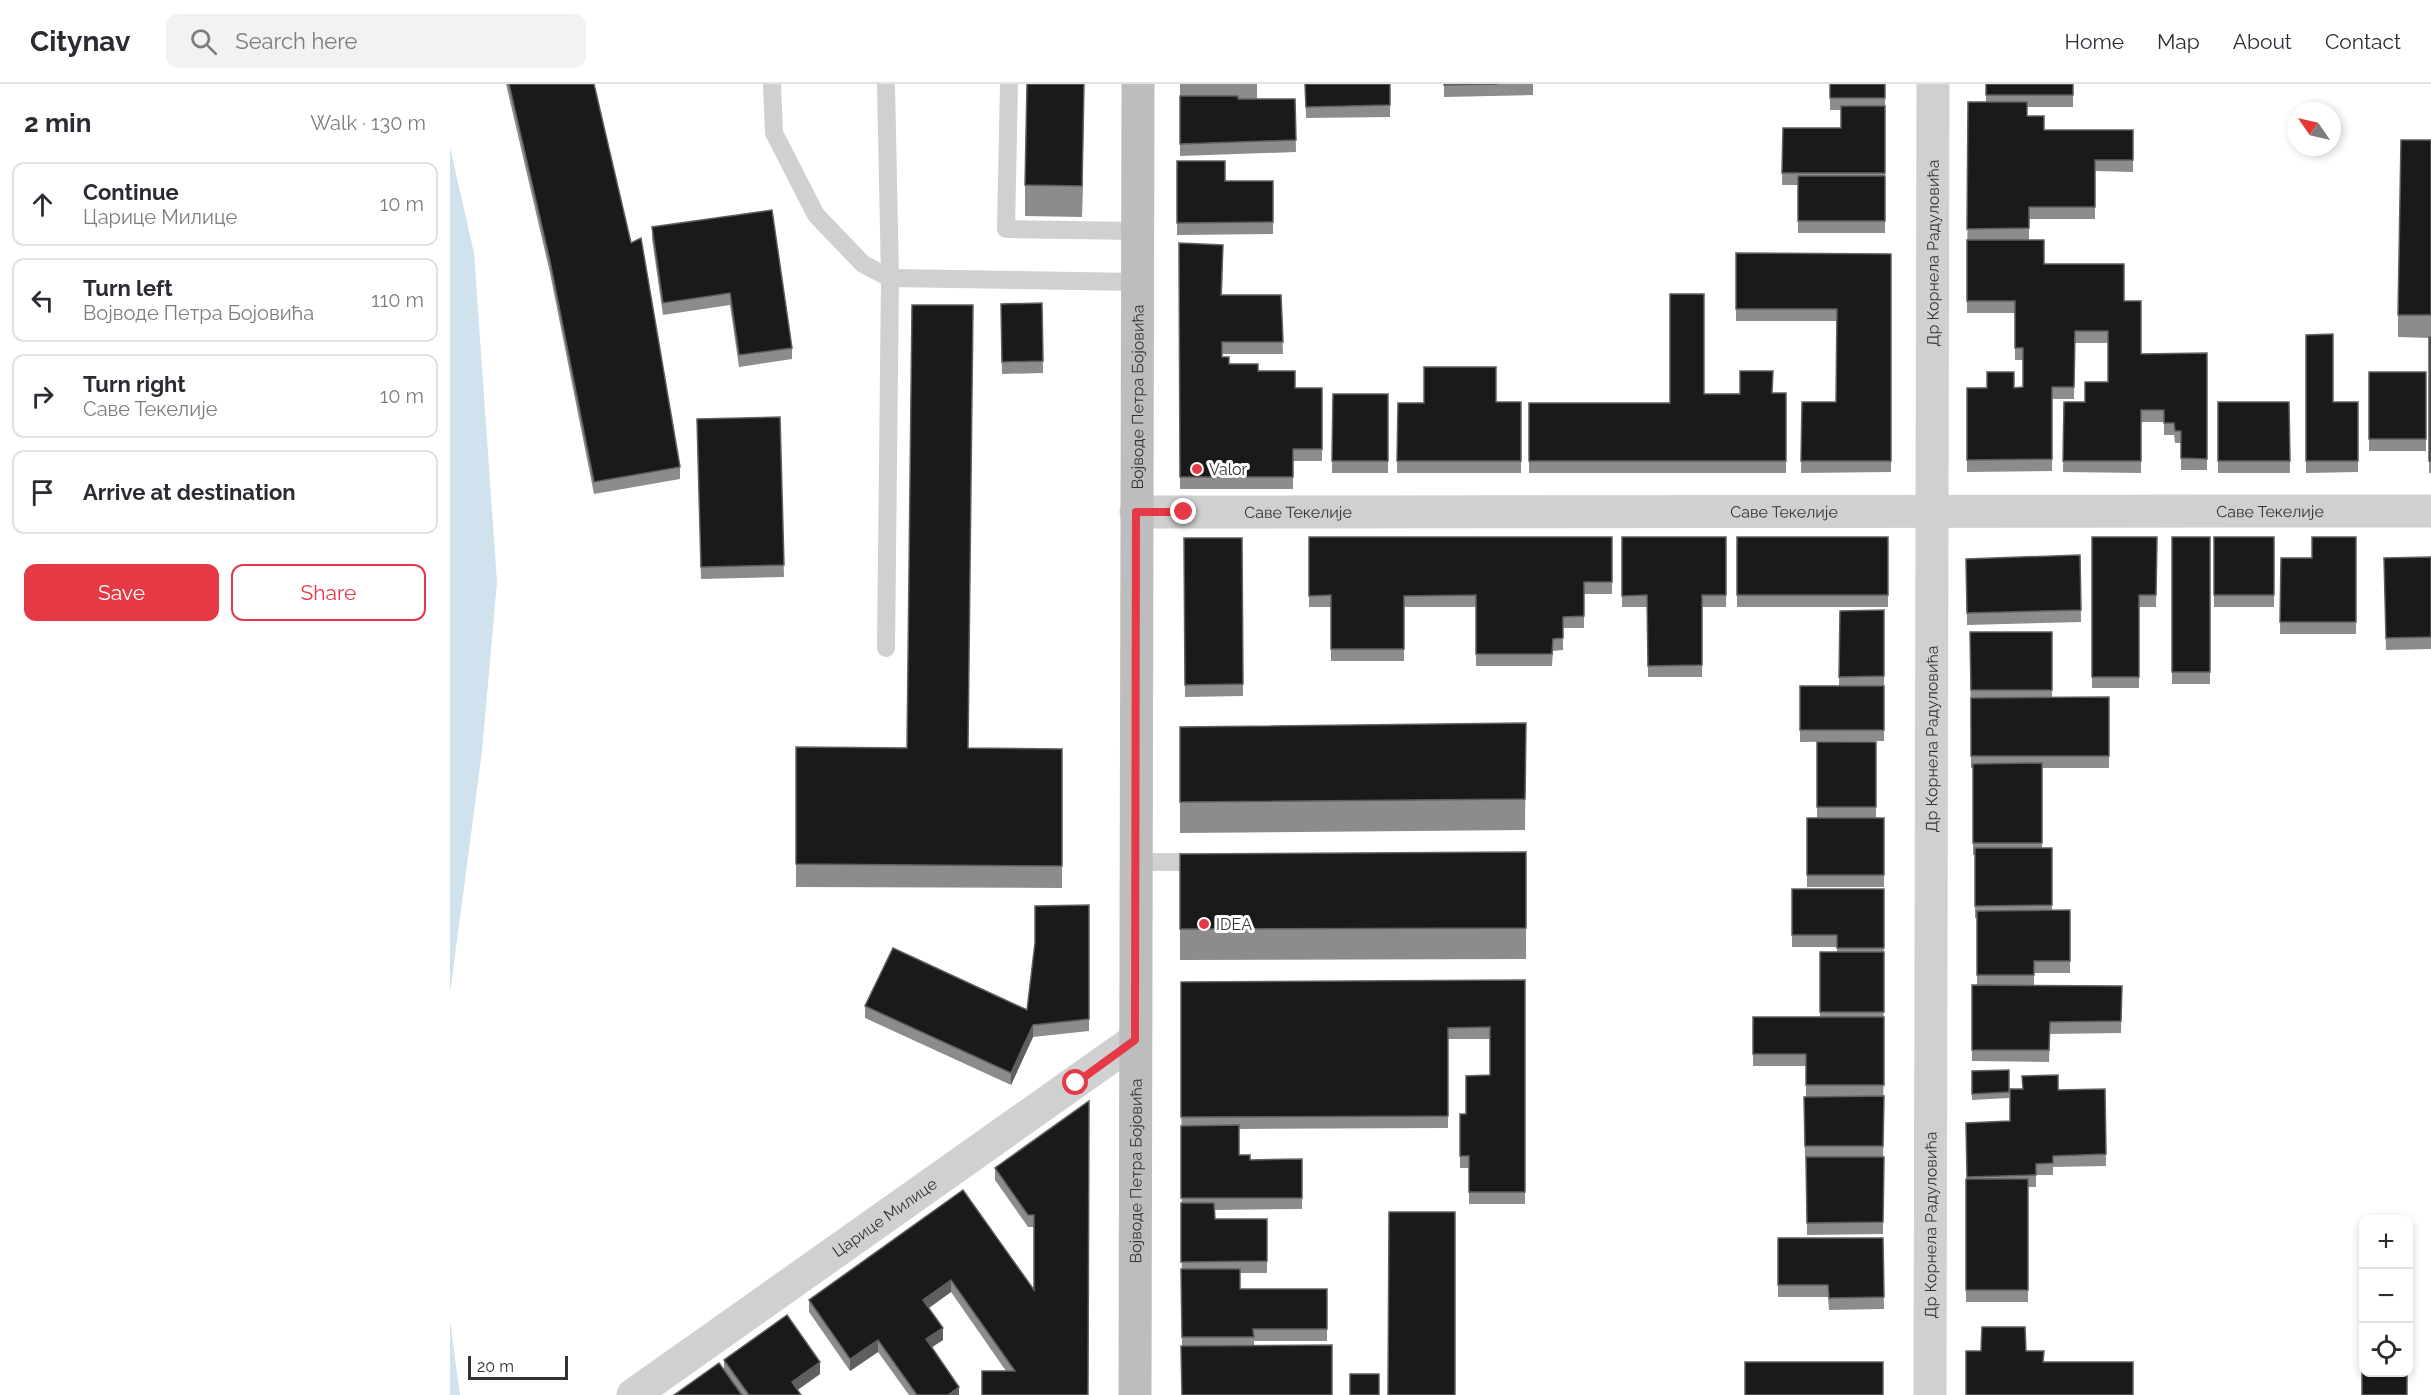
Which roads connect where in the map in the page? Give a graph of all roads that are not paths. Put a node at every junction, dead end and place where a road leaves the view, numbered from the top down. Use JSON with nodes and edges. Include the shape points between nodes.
{"nodes":[{"id":1,"x":772,"y":84,"type":"edge"},
{"id":2,"x":886,"y":84,"type":"edge"},
{"id":3,"x":1009,"y":84,"type":"edge"},
{"id":4,"x":1138,"y":84,"type":"edge"},
{"id":5,"x":1933,"y":84,"type":"edge"},
{"id":6,"x":1137,"y":231,"type":"junction"},
{"id":7,"x":890,"y":278,"type":"junction"},
{"id":8,"x":1137,"y":282,"type":"junction"},
{"id":9,"x":1932,"y":511,"type":"junction"},
{"id":10,"x":2431,"y":511,"type":"edge"},
{"id":11,"x":1136,"y":512,"type":"junction"},
{"id":12,"x":886,"y":648,"type":"dead end"},
{"id":13,"x":1136,"y":862,"type":"junction"},
{"id":14,"x":1180,"y":862,"type":"edge"},
{"id":15,"x":1135,"y":1040,"type":"junction"},
{"id":16,"x":633,"y":1395,"type":"edge"},
{"id":17,"x":1135,"y":1395,"type":"edge"},
{"id":18,"x":1930,"y":1395,"type":"edge"}],
"edges":[{"from":1,"to":7,"type":"lane","via":[[774,133],[816,215],[863,264]]},
{"from":2,"to":7,"type":"lane"},
{"from":3,"to":6,"type":"lane","via":[[1006,229]]},
{"from":4,"to":6,"type":"street","name":"Војводе Петра Бојовића"},
{"from":5,"to":9,"type":"street","name":"Др Корнела Радуловића"},
{"from":6,"to":8,"type":"street","name":"Војводе Петра Бојовића"},
{"from":7,"to":8,"type":"lane"},
{"from":7,"to":12,"type":"lane"},
{"from":8,"to":11,"type":"street","name":"Војводе Петра Бојовића"},
{"from":9,"to":10,"type":"street","name":"Саве Текелије"},
{"from":9,"to":11,"type":"street","name":"Саве Текелије"},
{"from":9,"to":18,"type":"street","name":"Др Корнела Радуловића"},
{"from":11,"to":13,"type":"street","name":"Војводе Петра Бојовића"},
{"from":13,"to":14,"type":"lane"},
{"from":13,"to":15,"type":"street","name":"Војводе Петра Бојовића"},
{"from":15,"to":16,"type":"street","name":"Царице Милице"},
{"from":15,"to":17,"type":"street","name":"Војводе Петра Бојовића"}]}
